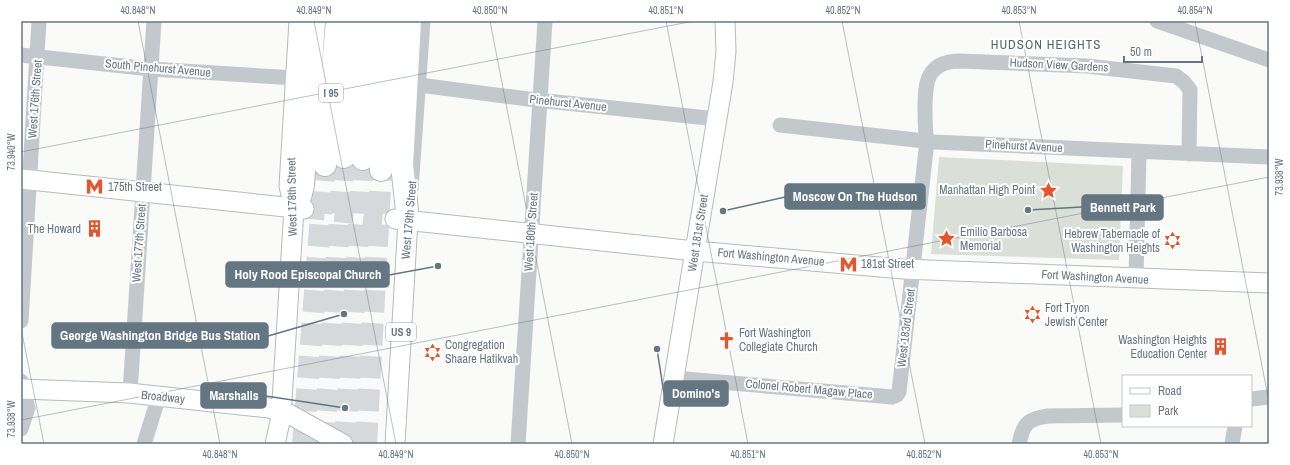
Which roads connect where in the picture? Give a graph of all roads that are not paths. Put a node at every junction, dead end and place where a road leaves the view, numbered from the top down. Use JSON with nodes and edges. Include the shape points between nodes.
{"nodes":[{"id":1,"x":39,"y":21,"type":"edge"},
{"id":2,"x":154,"y":21,"type":"edge"},
{"id":3,"x":299,"y":21,"type":"edge"},
{"id":4,"x":314,"y":21,"type":"edge"},
{"id":5,"x":327,"y":21,"type":"edge"},
{"id":6,"x":337,"y":21,"type":"edge"},
{"id":7,"x":354,"y":21,"type":"edge"},
{"id":8,"x":369,"y":21,"type":"edge"},
{"id":9,"x":389,"y":21,"type":"edge"},
{"id":10,"x":400,"y":21,"type":"edge"},
{"id":11,"x":410,"y":21,"type":"edge"},
{"id":12,"x":423,"y":21,"type":"edge"},
{"id":13,"x":545,"y":21,"type":"edge"},
{"id":14,"x":725,"y":21,"type":"edge"},
{"id":15,"x":1157,"y":21,"type":"edge"},
{"id":16,"x":21,"y":55,"type":"edge"},
{"id":17,"x":37,"y":56,"type":"junction"},
{"id":18,"x":1269,"y":60,"type":"edge"},
{"id":19,"x":151,"y":68,"type":"junction"},
{"id":20,"x":296,"y":78,"type":"junction"},
{"id":21,"x":419,"y":84,"type":"junction"},
{"id":22,"x":385,"y":92,"type":"junction"},
{"id":23,"x":540,"y":100,"type":"junction"},
{"id":24,"x":717,"y":119,"type":"junction"},
{"id":25,"x":780,"y":125,"type":"dead end"},
{"id":26,"x":927,"y":142,"type":"junction"},
{"id":27,"x":1139,"y":152,"type":"junction"},
{"id":28,"x":1189,"y":154,"type":"junction"},
{"id":29,"x":1269,"y":157,"type":"edge"},
{"id":30,"x":343,"y":164,"type":"junction"},
{"id":31,"x":25,"y":179,"type":"edge"},
{"id":32,"x":143,"y":192,"type":"junction"},
{"id":33,"x":300,"y":209,"type":"junction"},
{"id":34,"x":401,"y":219,"type":"junction"},
{"id":35,"x":531,"y":233,"type":"junction"},
{"id":36,"x":695,"y":251,"type":"junction"},
{"id":37,"x":913,"y":270,"type":"junction"},
{"id":38,"x":1136,"y":278,"type":"junction"},
{"id":39,"x":1269,"y":283,"type":"edge"},
{"id":40,"x":21,"y":321,"type":"edge"},
{"id":41,"x":674,"y":378,"type":"junction"},
{"id":42,"x":22,"y":386,"type":"edge"},
{"id":43,"x":130,"y":393,"type":"junction"},
{"id":44,"x":160,"y":396,"type":"junction"},
{"id":45,"x":896,"y":396,"type":"joint"},
{"id":46,"x":1269,"y":397,"type":"edge"},
{"id":47,"x":1252,"y":399,"type":"edge"},
{"id":48,"x":281,"y":411,"type":"junction"},
{"id":49,"x":1122,"y":415,"type":"edge"},
{"id":50,"x":1235,"y":427,"type":"edge"},
{"id":51,"x":21,"y":429,"type":"edge"},
{"id":52,"x":144,"y":444,"type":"edge"},
{"id":53,"x":275,"y":444,"type":"edge"},
{"id":54,"x":343,"y":444,"type":"edge"},
{"id":55,"x":395,"y":444,"type":"edge"},
{"id":56,"x":518,"y":444,"type":"edge"},
{"id":57,"x":663,"y":444,"type":"edge"},
{"id":58,"x":1019,"y":444,"type":"edge"},
{"id":59,"x":1232,"y":444,"type":"edge"}],
"edges":[{"from":1,"to":17,"type":"street","name":"West 176th Street"},
{"from":2,"to":19,"type":"street","name":"West 177th Street"},
{"from":3,"to":20,"type":"main road","name":"West 178th Street"},
{"from":4,"to":30,"type":"highway"},
{"from":5,"to":30,"type":"highway"},
{"from":6,"to":30,"type":"highway","number":"I 95"},
{"from":7,"to":30,"type":"highway","number":"I 95"},
{"from":8,"to":30,"type":"highway"},
{"from":9,"to":22,"type":"highway"},
{"from":10,"to":22,"type":"highway"},
{"from":11,"to":34,"type":"highway","number":"US 9","via":[[402,146]]},
{"from":12,"to":21,"type":"street","name":"West 179th Street"},
{"from":13,"to":23,"type":"street","name":"West 180th Street"},
{"from":14,"to":24,"type":"main road","name":"West 181st Street","via":[[726,61]]},
{"from":15,"to":18,"type":"street"},
{"from":16,"to":17,"type":"street","name":"South Pinehurst Avenue"},
{"from":17,"to":19,"type":"street","name":"South Pinehurst Avenue"},
{"from":17,"to":31,"type":"street","name":"West 176th Street"},
{"from":19,"to":20,"type":"street","name":"South Pinehurst Avenue"},
{"from":19,"to":32,"type":"street","name":"West 177th Street"},
{"from":20,"to":33,"type":"main road","name":"West 178th Street","via":[[289,186]]},
{"from":21,"to":23,"type":"street","name":"Pinehurst Avenue"},
{"from":21,"to":34,"type":"street","name":"West 179th Street","via":[[414,160]]},
{"from":22,"to":30,"type":"highway"},
{"from":23,"to":24,"type":"street","name":"Pinehurst Avenue"},
{"from":23,"to":35,"type":"street","name":"West 180th Street"},
{"from":24,"to":36,"type":"main road","name":"West 181st Street"},
{"from":25,"to":26,"type":"street","name":"Pinehurst Avenue"},
{"from":26,"to":27,"type":"street","name":"Pinehurst Avenue"},
{"from":26,"to":28,"type":"street","name":"Hudson View Gardens","via":[[927,82],[933,70],[944,63],[959,60],[1087,66],[1176,76],[1190,90]]},
{"from":26,"to":37,"type":"street","name":"West 183rd Street"},
{"from":27,"to":28,"type":"street","name":"Pinehurst Avenue"},
{"from":27,"to":38,"type":"street"},
{"from":28,"to":29,"type":"street","name":"Pinehurst Avenue"},
{"from":30,"to":33,"type":"highway","via":[[303,190]]},
{"from":31,"to":32,"type":"main road"},
{"from":31,"to":40,"type":"street","name":"West 176th Street"},
{"from":32,"to":33,"type":"main road"},
{"from":32,"to":43,"type":"street","name":"West 177th Street"},
{"from":33,"to":48,"type":"main road","name":"West 178th Street"},
{"from":34,"to":35,"type":"main road","name":"Fort Washington Avenue"},
{"from":34,"to":55,"type":"main road","name":"West 179th Street","number":"US 9"},
{"from":35,"to":36,"type":"main road","name":"Fort Washington Avenue"},
{"from":35,"to":56,"type":"street","name":"West 180th Street"},
{"from":36,"to":37,"type":"main road","name":"Fort Washington Avenue"},
{"from":36,"to":41,"type":"main road","name":"West 181st Street"},
{"from":37,"to":38,"type":"main road","name":"Fort Washington Avenue"},
{"from":37,"to":45,"type":"street","name":"West 183rd Street","via":[[899,392]]},
{"from":38,"to":39,"type":"main road","name":"Fort Washington Avenue"},
{"from":41,"to":45,"type":"street","name":"Colonel Robert Magaw Place"},
{"from":41,"to":57,"type":"main road","name":"West 181st Street"},
{"from":42,"to":43,"type":"main road","name":"Broadway"},
{"from":42,"to":51,"type":"street","via":[[28,408]]},
{"from":43,"to":44,"type":"main road","name":"Broadway"},
{"from":44,"to":48,"type":"main road","name":"Broadway"},
{"from":44,"to":52,"type":"street"},
{"from":46,"to":47,"type":"street"},
{"from":48,"to":53,"type":"main road","name":"West 178th Street"},
{"from":48,"to":54,"type":"main road","name":"Broadway"},
{"from":49,"to":58,"type":"street","via":[[1048,416],[1031,420],[1023,428]]},
{"from":50,"to":59,"type":"street"}]}
